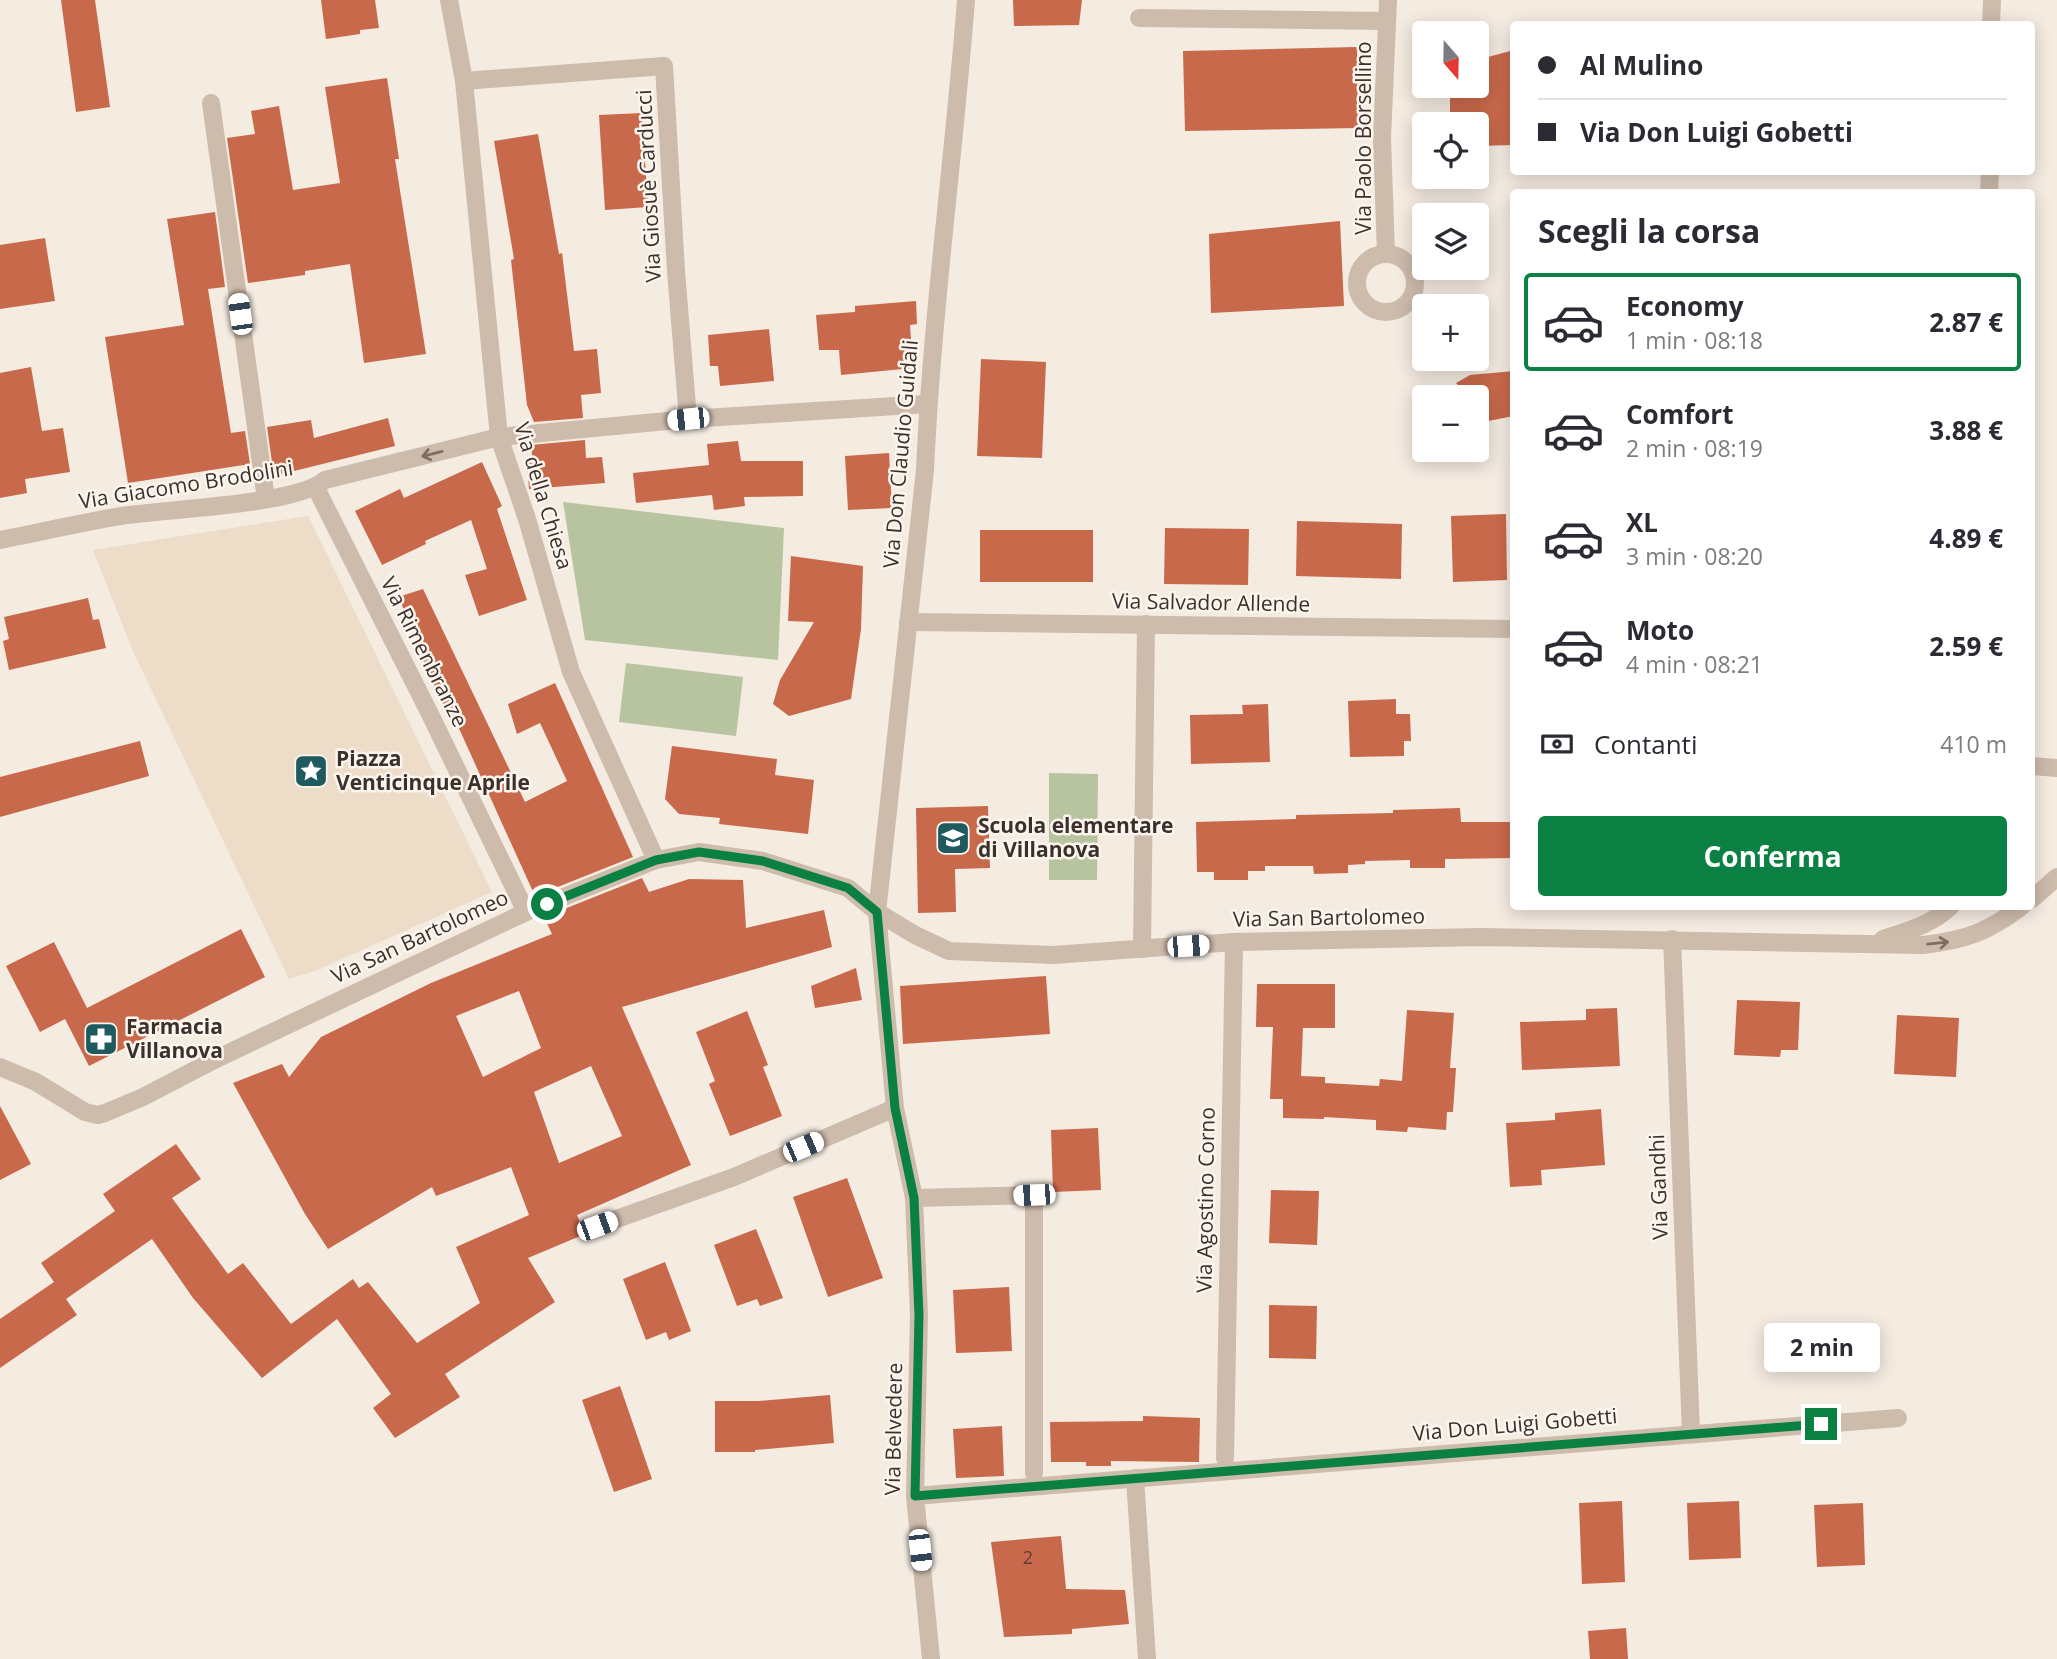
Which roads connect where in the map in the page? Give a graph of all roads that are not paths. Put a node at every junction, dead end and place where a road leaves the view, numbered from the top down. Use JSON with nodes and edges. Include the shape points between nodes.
{"nodes":[{"id":1,"x":449,"y":0,"type":"edge"},
{"id":2,"x":966,"y":0,"type":"edge"},
{"id":3,"x":1388,"y":0,"type":"edge"},
{"id":4,"x":1992,"y":0,"type":"edge"},
{"id":5,"x":1139,"y":18,"type":"dead end"},
{"id":6,"x":1387,"y":21,"type":"junction"},
{"id":7,"x":1991,"y":21,"type":"edge"},
{"id":8,"x":464,"y":81,"type":"junction"},
{"id":9,"x":211,"y":103,"type":"dead end"},
{"id":10,"x":1386,"y":254,"type":"dead end"},
{"id":11,"x":928,"y":404,"type":"junction"},
{"id":12,"x":688,"y":419,"type":"junction"},
{"id":13,"x":499,"y":437,"type":"junction"},
{"id":14,"x":316,"y":488,"type":"junction"},
{"id":15,"x":266,"y":499,"type":"junction"},
{"id":16,"x":0,"y":540,"type":"edge"},
{"id":17,"x":908,"y":622,"type":"junction"},
{"id":18,"x":1146,"y":624,"type":"junction"},
{"id":19,"x":1510,"y":629,"type":"edge"},
{"id":20,"x":2035,"y":766,"type":"edge"},
{"id":21,"x":2057,"y":768,"type":"edge"},
{"id":22,"x":656,"y":860,"type":"junction"},
{"id":23,"x":2057,"y":877,"type":"edge"},
{"id":24,"x":2035,"y":879,"type":"edge"},
{"id":25,"x":2035,"y":896,"type":"edge"},
{"id":26,"x":1946,"y":910,"type":"edge"},
{"id":27,"x":2017,"y":910,"type":"edge"},
{"id":28,"x":526,"y":912,"type":"junction"},
{"id":29,"x":877,"y":912,"type":"junction"},
{"id":30,"x":1672,"y":939,"type":"junction"},
{"id":31,"x":1234,"y":942,"type":"junction"},
{"id":32,"x":1870,"y":943,"type":"junction"},
{"id":33,"x":1142,"y":949,"type":"junction"},
{"id":34,"x":0,"y":1068,"type":"edge"},
{"id":35,"x":895,"y":1108,"type":"junction"},
{"id":36,"x":914,"y":1198,"type":"junction"},
{"id":37,"x":597,"y":1226,"type":"dead end"},
{"id":38,"x":1898,"y":1418,"type":"dead end"},
{"id":39,"x":1691,"y":1434,"type":"junction"},
{"id":40,"x":1225,"y":1458,"type":"dead end"},
{"id":41,"x":1034,"y":1473,"type":"dead end"},
{"id":42,"x":1135,"y":1478,"type":"junction"},
{"id":43,"x":915,"y":1496,"type":"junction"},
{"id":44,"x":931,"y":1659,"type":"edge"},
{"id":45,"x":1147,"y":1659,"type":"edge"}],
"edges":[{"from":1,"to":8,"type":"street","name":"Via della Chiesa"},
{"from":2,"to":11,"type":"street","name":"Via Don Claudio Guidali"},
{"from":3,"to":6,"type":"street","name":"Via Paolo Borsellino"},
{"from":4,"to":7,"type":"street"},
{"from":5,"to":6,"type":"street","name":"Via Paolo Borsellino"},
{"from":6,"to":10,"type":"street","name":"Via Paolo Borsellino","via":[[1382,138]]},
{"from":8,"to":12,"type":"street","name":"Via Giosuè Carducci","via":[[664,66]]},
{"from":8,"to":13,"type":"street","name":"Via della Chiesa"},
{"from":9,"to":15,"type":"street"},
{"from":11,"to":12,"type":"street","name":"Via Giacomo Brodolini"},
{"from":11,"to":17,"type":"street","name":"Via Don Claudio Guidali"},
{"from":12,"to":13,"type":"street","name":"Via Giacomo Brodolini"},
{"from":13,"to":14,"type":"street","name":"Via Giacomo Brodolini","one_way":true,"via":[[325,480]]},
{"from":13,"to":22,"type":"street","name":"Via della Chiesa","via":[[571,672]]},
{"from":14,"to":15,"type":"street","name":"Via Giacomo Brodolini"},
{"from":14,"to":28,"type":"street","name":"Via Rimenbranze"},
{"from":15,"to":16,"type":"street","name":"Via Giacomo Brodolini","via":[[123,516]]},
{"from":17,"to":18,"type":"street","name":"Via Salvador Allende"},
{"from":17,"to":29,"type":"street","name":"Via Don Claudio Guidali"},
{"from":18,"to":19,"type":"street","name":"Via Salvador Allende"},
{"from":18,"to":33,"type":"street"},
{"from":20,"to":21,"type":"street"},
{"from":22,"to":28,"type":"street","name":"Via San Bartolomeo"},
{"from":22,"to":29,"type":"street","name":"Via San Bartolomeo","via":[[699,852],[763,861],[848,888]]},
{"from":23,"to":24,"type":"street"},
{"from":23,"to":25,"type":"street"},
{"from":26,"to":32,"type":"street","name":"Via San Bartolomeo","via":[[1920,928]]},
{"from":32,"to":27,"type":"street","name":"Via San Bartolomeo","one_way":true,"via":[[1952,942],[1976,936]]},
{"from":28,"to":34,"type":"street","name":"Via San Bartolomeo","via":[[99,1115]]},
{"from":29,"to":33,"type":"street","name":"Via San Bartolomeo","via":[[949,951],[1053,955]]},
{"from":29,"to":35,"type":"street","name":"Via Belvedere"},
{"from":30,"to":31,"type":"street","name":"Via San Bartolomeo"},
{"from":30,"to":32,"type":"street","name":"Via San Bartolomeo"},
{"from":30,"to":39,"type":"street","name":"Via Gandhi"},
{"from":31,"to":33,"type":"street","name":"Via San Bartolomeo"},
{"from":31,"to":40,"type":"street","name":"Via Agostino Corno"},
{"from":35,"to":36,"type":"street","name":"Via Belvedere"},
{"from":35,"to":37,"type":"street","via":[[734,1177]]},
{"from":36,"to":41,"type":"street","via":[[1034,1195]]},
{"from":36,"to":43,"type":"street","name":"Via Belvedere","via":[[919,1315]]},
{"from":38,"to":39,"type":"street","name":"Via Don Luigi Gobetti"},
{"from":39,"to":42,"type":"street","name":"Via Don Luigi Gobetti"},
{"from":42,"to":43,"type":"street","name":"Via Don Luigi Gobetti"},
{"from":42,"to":45,"type":"street"},
{"from":43,"to":44,"type":"street","name":"Via Belvedere"}]}
